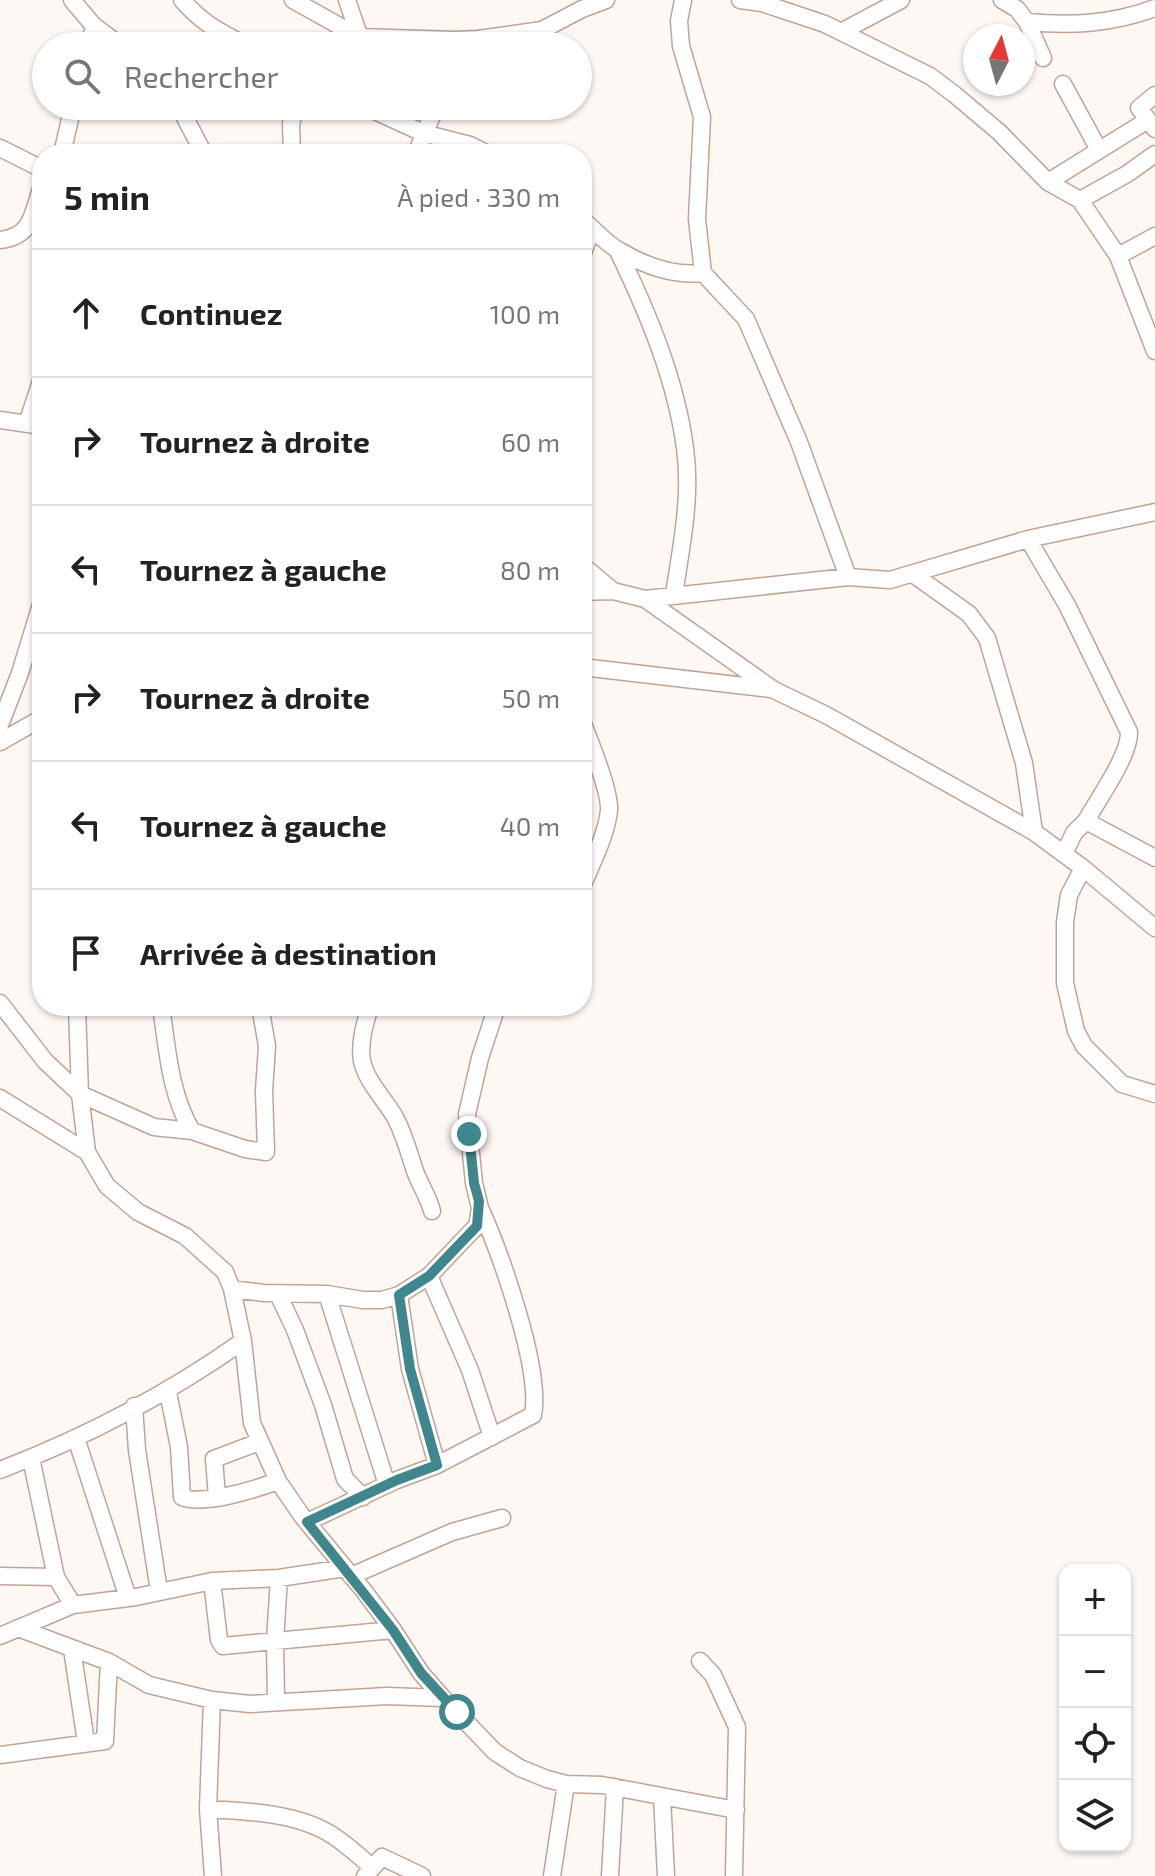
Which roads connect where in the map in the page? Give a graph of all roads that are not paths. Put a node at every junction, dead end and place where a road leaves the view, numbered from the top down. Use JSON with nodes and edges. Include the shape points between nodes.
{"nodes":[{"id":1,"x":182,"y":0,"type":"edge"},
{"id":2,"x":293,"y":0,"type":"edge"},
{"id":3,"x":347,"y":0,"type":"edge"},
{"id":4,"x":606,"y":0,"type":"edge"},
{"id":5,"x":683,"y":0,"type":"edge"},
{"id":6,"x":740,"y":0,"type":"edge"},
{"id":7,"x":901,"y":0,"type":"edge"},
{"id":8,"x":1002,"y":0,"type":"edge"},
{"id":9,"x":83,"y":3,"type":"edge"},
{"id":10,"x":1155,"y":8,"type":"edge"},
{"id":11,"x":1022,"y":10,"type":"edge"},
{"id":12,"x":94,"y":26,"type":"junction"},
{"id":13,"x":92,"y":32,"type":"edge"},
{"id":14,"x":102,"y":32,"type":"edge"},
{"id":15,"x":218,"y":32,"type":"edge"},
{"id":16,"x":346,"y":32,"type":"edge"},
{"id":17,"x":358,"y":32,"type":"edge"},
{"id":18,"x":532,"y":32,"type":"edge"},
{"id":19,"x":841,"y":32,"type":"junction"},
{"id":20,"x":1043,"y":58,"type":"dead end"},
{"id":21,"x":1063,"y":84,"type":"dead end"},
{"id":22,"x":1155,"y":95,"type":"edge"},
{"id":23,"x":70,"y":120,"type":"edge"},
{"id":24,"x":186,"y":120,"type":"edge"},
{"id":25,"x":292,"y":120,"type":"edge"},
{"id":26,"x":404,"y":120,"type":"edge"},
{"id":27,"x":429,"y":120,"type":"edge"},
{"id":28,"x":1151,"y":124,"type":"edge"},
{"id":29,"x":423,"y":133,"type":"junction"},
{"id":30,"x":64,"y":144,"type":"edge"},
{"id":31,"x":199,"y":144,"type":"edge"},
{"id":32,"x":292,"y":144,"type":"edge"},
{"id":33,"x":419,"y":144,"type":"edge"},
{"id":34,"x":466,"y":144,"type":"edge"},
{"id":35,"x":1099,"y":150,"type":"junction"},
{"id":36,"x":0,"y":152,"type":"edge"},
{"id":37,"x":1155,"y":154,"type":"edge"},
{"id":38,"x":32,"y":165,"type":"edge"},
{"id":39,"x":1048,"y":182,"type":"junction"},
{"id":40,"x":1080,"y":200,"type":"junction"},
{"id":41,"x":32,"y":215,"type":"edge"},
{"id":42,"x":592,"y":228,"type":"edge"},
{"id":43,"x":1155,"y":236,"type":"edge"},
{"id":44,"x":0,"y":240,"type":"edge"},
{"id":45,"x":618,"y":251,"type":"junction"},
{"id":46,"x":1118,"y":256,"type":"junction"},
{"id":47,"x":703,"y":273,"type":"junction"},
{"id":48,"x":1150,"y":319,"type":"edge"},
{"id":49,"x":1155,"y":351,"type":"edge"},
{"id":50,"x":0,"y":420,"type":"edge"},
{"id":51,"x":32,"y":425,"type":"edge"},
{"id":52,"x":1155,"y":512,"type":"edge"},
{"id":53,"x":1028,"y":539,"type":"junction"},
{"id":54,"x":592,"y":573,"type":"edge"},
{"id":55,"x":913,"y":574,"type":"junction"},
{"id":56,"x":848,"y":577,"type":"junction"},
{"id":57,"x":613,"y":591,"type":"junction"},
{"id":58,"x":592,"y":592,"type":"edge"},
{"id":59,"x":674,"y":595,"type":"junction"},
{"id":60,"x":645,"y":599,"type":"junction"},
{"id":61,"x":32,"y":634,"type":"edge"},
{"id":62,"x":592,"y":668,"type":"edge"},
{"id":63,"x":774,"y":690,"type":"junction"},
{"id":64,"x":32,"y":724,"type":"edge"},
{"id":65,"x":0,"y":725,"type":"edge"},
{"id":66,"x":0,"y":742,"type":"edge"},
{"id":67,"x":592,"y":748,"type":"edge"},
{"id":68,"x":1086,"y":821,"type":"junction"},
{"id":69,"x":1034,"y":832,"type":"junction"},
{"id":70,"x":1064,"y":854,"type":"junction"},
{"id":71,"x":1155,"y":858,"type":"edge"},
{"id":72,"x":592,"y":864,"type":"edge"},
{"id":73,"x":1083,"y":868,"type":"junction"},
{"id":74,"x":1155,"y":928,"type":"edge"},
{"id":75,"x":0,"y":1003,"type":"edge"},
{"id":76,"x":77,"y":1016,"type":"edge"},
{"id":77,"x":163,"y":1016,"type":"edge"},
{"id":78,"x":262,"y":1016,"type":"edge"},
{"id":79,"x":368,"y":1016,"type":"edge"},
{"id":80,"x":494,"y":1016,"type":"edge"},
{"id":81,"x":80,"y":1094,"type":"junction"},
{"id":82,"x":1155,"y":1094,"type":"edge"},
{"id":83,"x":0,"y":1098,"type":"edge"},
{"id":84,"x":192,"y":1131,"type":"junction"},
{"id":85,"x":87,"y":1152,"type":"junction"},
{"id":86,"x":480,"y":1208,"type":"junction"},
{"id":87,"x":432,"y":1211,"type":"dead end"},
{"id":88,"x":429,"y":1276,"type":"junction"},
{"id":89,"x":232,"y":1289,"type":"junction"},
{"id":90,"x":278,"y":1294,"type":"junction"},
{"id":91,"x":327,"y":1294,"type":"junction"},
{"id":92,"x":399,"y":1295,"type":"junction"},
{"id":93,"x":243,"y":1341,"type":"junction"},
{"id":94,"x":168,"y":1392,"type":"junction"},
{"id":95,"x":134,"y":1406,"type":"junction"},
{"id":96,"x":492,"y":1437,"type":"junction"},
{"id":97,"x":76,"y":1438,"type":"junction"},
{"id":98,"x":259,"y":1442,"type":"junction"},
{"id":99,"x":31,"y":1458,"type":"junction"},
{"id":100,"x":437,"y":1465,"type":"junction"},
{"id":101,"x":0,"y":1470,"type":"edge"},
{"id":102,"x":278,"y":1481,"type":"junction"},
{"id":103,"x":387,"y":1485,"type":"junction"},
{"id":104,"x":217,"y":1496,"type":"junction"},
{"id":105,"x":363,"y":1497,"type":"junction"},
{"id":106,"x":502,"y":1518,"type":"dead end"},
{"id":107,"x":307,"y":1522,"type":"junction"},
{"id":108,"x":348,"y":1572,"type":"junction"},
{"id":109,"x":0,"y":1576,"type":"edge"},
{"id":110,"x":56,"y":1577,"type":"junction"},
{"id":111,"x":279,"y":1578,"type":"junction"},
{"id":112,"x":212,"y":1581,"type":"junction"},
{"id":113,"x":159,"y":1591,"type":"junction"},
{"id":114,"x":128,"y":1598,"type":"junction"},
{"id":115,"x":73,"y":1605,"type":"junction"},
{"id":116,"x":18,"y":1628,"type":"junction"},
{"id":117,"x":393,"y":1630,"type":"junction"},
{"id":118,"x":0,"y":1636,"type":"edge"},
{"id":119,"x":275,"y":1641,"type":"junction"},
{"id":120,"x":72,"y":1649,"type":"junction"},
{"id":121,"x":700,"y":1661,"type":"dead end"},
{"id":122,"x":109,"y":1662,"type":"junction"},
{"id":123,"x":443,"y":1698,"type":"junction"},
{"id":124,"x":212,"y":1700,"type":"junction"},
{"id":125,"x":276,"y":1702,"type":"junction"},
{"id":126,"x":86,"y":1742,"type":"junction"},
{"id":127,"x":0,"y":1755,"type":"edge"},
{"id":128,"x":566,"y":1784,"type":"junction"},
{"id":129,"x":615,"y":1787,"type":"junction"},
{"id":130,"x":662,"y":1797,"type":"junction"},
{"id":131,"x":208,"y":1809,"type":"junction"},
{"id":132,"x":736,"y":1810,"type":"junction"},
{"id":133,"x":368,"y":1871,"type":"edge"},
{"id":134,"x":213,"y":1876,"type":"edge"},
{"id":135,"x":422,"y":1876,"type":"edge"},
{"id":136,"x":552,"y":1876,"type":"edge"},
{"id":137,"x":610,"y":1876,"type":"edge"},
{"id":138,"x":666,"y":1876,"type":"edge"},
{"id":139,"x":734,"y":1876,"type":"edge"}],
"edges":[{"from":1,"to":15,"type":"street"},
{"from":2,"to":16,"type":"street"},
{"from":3,"to":17,"type":"street"},
{"from":4,"to":18,"type":"street"},
{"from":5,"to":47,"type":"street","via":[[681,46],[702,117],[697,219]]},
{"from":6,"to":19,"type":"street","via":[[794,12]]},
{"from":7,"to":19,"type":"street"},
{"from":8,"to":11,"type":"street"},
{"from":9,"to":12,"type":"street"},
{"from":10,"to":11,"type":"street","via":[[1099,24],[1060,25]]},
{"from":11,"to":20,"type":"street"},
{"from":12,"to":13,"type":"street"},
{"from":12,"to":14,"type":"street"},
{"from":19,"to":39,"type":"street","via":[[930,76],[999,132]]},
{"from":21,"to":35,"type":"street"},
{"from":22,"to":28,"type":"street","via":[[1139,107]]},
{"from":23,"to":30,"type":"street"},
{"from":24,"to":31,"type":"street"},
{"from":25,"to":32,"type":"street"},
{"from":26,"to":29,"type":"street"},
{"from":27,"to":29,"type":"street"},
{"from":28,"to":35,"type":"street"},
{"from":29,"to":33,"type":"street"},
{"from":29,"to":34,"type":"street"},
{"from":35,"to":39,"type":"street"},
{"from":36,"to":38,"type":"street"},
{"from":37,"to":40,"type":"street"},
{"from":39,"to":40,"type":"street"},
{"from":40,"to":46,"type":"street"},
{"from":41,"to":44,"type":"street","via":[[16,238]]},
{"from":42,"to":45,"type":"street"},
{"from":43,"to":46,"type":"street"},
{"from":45,"to":47,"type":"street","via":[[666,271]]},
{"from":45,"to":59,"type":"street","via":[[646,309],[685,449],[687,503]]},
{"from":46,"to":48,"type":"street"},
{"from":47,"to":56,"type":"street","via":[[746,319],[799,442]]},
{"from":48,"to":49,"type":"street"},
{"from":50,"to":51,"type":"street"},
{"from":52,"to":53,"type":"street"},
{"from":53,"to":55,"type":"street"},
{"from":53,"to":68,"type":"street","via":[[1129,732],[1121,762]]},
{"from":54,"to":57,"type":"street"},
{"from":55,"to":56,"type":"street","via":[[890,580]]},
{"from":55,"to":69,"type":"street","via":[[969,614],[987,638],[1024,763]]},
{"from":56,"to":59,"type":"street"},
{"from":57,"to":58,"type":"street"},
{"from":57,"to":60,"type":"street"},
{"from":59,"to":60,"type":"street"},
{"from":60,"to":63,"type":"street"},
{"from":61,"to":65,"type":"street"},
{"from":62,"to":63,"type":"street"},
{"from":63,"to":69,"type":"street"},
{"from":64,"to":66,"type":"street"},
{"from":67,"to":72,"type":"street","via":[[609,809]]},
{"from":68,"to":70,"type":"street"},
{"from":68,"to":71,"type":"street"},
{"from":69,"to":70,"type":"street"},
{"from":70,"to":73,"type":"street"},
{"from":73,"to":74,"type":"street"},
{"from":73,"to":82,"type":"street","via":[[1069,895],[1065,922],[1065,983],[1076,1031],[1122,1084]]},
{"from":75,"to":81,"type":"street","via":[[45,1061]]},
{"from":76,"to":81,"type":"street"},
{"from":77,"to":84,"type":"street","via":[[177,1095]]},
{"from":78,"to":84,"type":"street","via":[[267,1046],[266,1152]]},
{"from":79,"to":87,"type":"street","via":[[362,1060],[369,1081],[407,1141]]},
{"from":80,"to":86,"type":"street","via":[[467,1114]]},
{"from":81,"to":84,"type":"street","via":[[154,1127]]},
{"from":81,"to":85,"type":"street"},
{"from":83,"to":85,"type":"street"},
{"from":85,"to":89,"type":"street","via":[[107,1186],[138,1212],[203,1250],[225,1272]]},
{"from":86,"to":88,"type":"street","via":[[477,1226]]},
{"from":86,"to":96,"type":"street","via":[[505,1270],[535,1398],[533,1415]]},
{"from":88,"to":92,"type":"street"},
{"from":88,"to":96,"type":"street"},
{"from":89,"to":90,"type":"street"},
{"from":89,"to":93,"type":"street"},
{"from":90,"to":91,"type":"street"},
{"from":90,"to":105,"type":"street","via":[[323,1405],[345,1479]]},
{"from":91,"to":92,"type":"street","via":[[363,1300]]},
{"from":91,"to":103,"type":"street"},
{"from":92,"to":100,"type":"street","via":[[410,1369]]},
{"from":93,"to":94,"type":"street"},
{"from":93,"to":98,"type":"street"},
{"from":94,"to":95,"type":"street"},
{"from":94,"to":104,"type":"street","via":[[182,1497]]},
{"from":95,"to":97,"type":"street"},
{"from":95,"to":113,"type":"street"},
{"from":96,"to":100,"type":"street"},
{"from":97,"to":99,"type":"street"},
{"from":97,"to":114,"type":"street"},
{"from":98,"to":102,"type":"street"},
{"from":98,"to":104,"type":"street","via":[[214,1459]]},
{"from":99,"to":101,"type":"street"},
{"from":99,"to":110,"type":"street"},
{"from":100,"to":103,"type":"street"},
{"from":102,"to":104,"type":"street"},
{"from":102,"to":107,"type":"street"},
{"from":103,"to":105,"type":"street"},
{"from":105,"to":107,"type":"street"},
{"from":106,"to":108,"type":"street"},
{"from":107,"to":108,"type":"street"},
{"from":108,"to":111,"type":"street"},
{"from":108,"to":117,"type":"street"},
{"from":109,"to":110,"type":"street"},
{"from":110,"to":115,"type":"street"},
{"from":111,"to":112,"type":"street"},
{"from":111,"to":119,"type":"street"},
{"from":112,"to":113,"type":"street"},
{"from":112,"to":119,"type":"street","via":[[220,1644]]},
{"from":113,"to":114,"type":"street"},
{"from":114,"to":115,"type":"street"},
{"from":115,"to":116,"type":"street"},
{"from":116,"to":118,"type":"street"},
{"from":116,"to":120,"type":"street"},
{"from":117,"to":119,"type":"street"},
{"from":117,"to":123,"type":"street"},
{"from":119,"to":125,"type":"street"},
{"from":120,"to":122,"type":"street"},
{"from":120,"to":126,"type":"street"},
{"from":121,"to":132,"type":"street","via":[[713,1675],[737,1727]]},
{"from":122,"to":124,"type":"street","via":[[149,1685]]},
{"from":122,"to":126,"type":"street","via":[[107,1739]]},
{"from":123,"to":125,"type":"street"},
{"from":123,"to":128,"type":"street","via":[[495,1752],[520,1768]]},
{"from":124,"to":125,"type":"street"},
{"from":124,"to":131,"type":"street"},
{"from":126,"to":127,"type":"street"},
{"from":128,"to":129,"type":"street"},
{"from":128,"to":136,"type":"street"},
{"from":129,"to":130,"type":"street"},
{"from":129,"to":137,"type":"street"},
{"from":130,"to":132,"type":"street"},
{"from":130,"to":138,"type":"street"},
{"from":131,"to":133,"type":"street","via":[[318,1827]]},
{"from":131,"to":134,"type":"street"},
{"from":132,"to":139,"type":"street"},
{"from":133,"to":135,"type":"street","via":[[382,1857]]}]}
